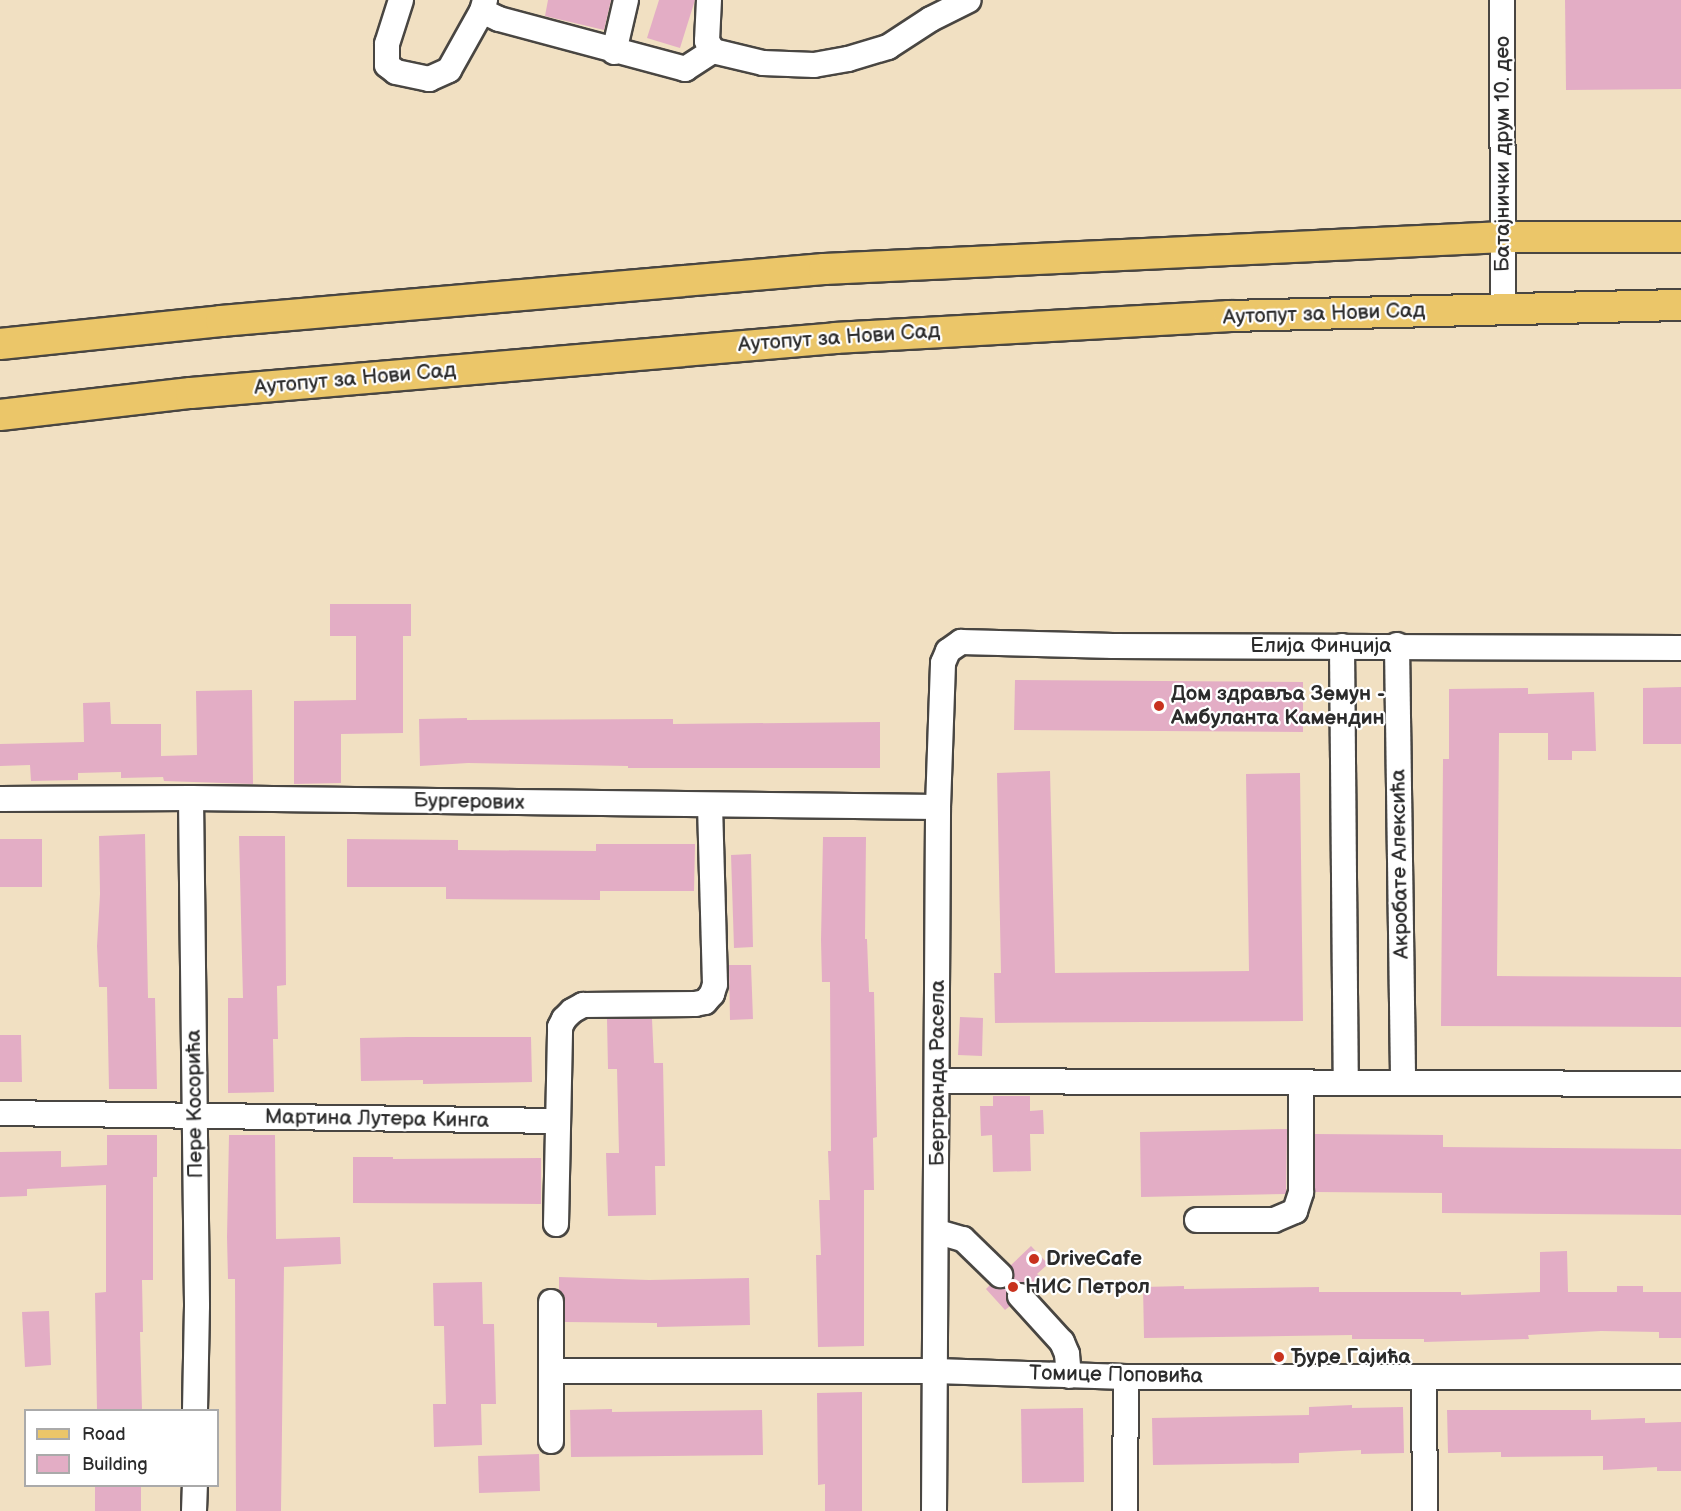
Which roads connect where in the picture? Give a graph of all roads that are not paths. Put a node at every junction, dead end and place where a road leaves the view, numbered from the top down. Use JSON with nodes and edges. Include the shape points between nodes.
{"nodes":[{"id":1,"x":401,"y":0,"type":"edge"},
{"id":2,"x":626,"y":0,"type":"edge"},
{"id":3,"x":709,"y":0,"type":"edge"},
{"id":4,"x":969,"y":0,"type":"edge"},
{"id":5,"x":1502,"y":0,"type":"edge"},
{"id":6,"x":483,"y":6,"type":"edge"},
{"id":7,"x":713,"y":51,"type":"junction"},
{"id":8,"x":614,"y":52,"type":"junction"},
{"id":9,"x":1504,"y":237,"type":"junction"},
{"id":10,"x":1681,"y":237,"type":"edge"},
{"id":11,"x":1681,"y":305,"type":"edge"},
{"id":12,"x":1503,"y":308,"type":"junction"},
{"id":13,"x":0,"y":344,"type":"edge"},
{"id":14,"x":0,"y":415,"type":"edge"},
{"id":15,"x":961,"y":642,"type":"joint"},
{"id":16,"x":1397,"y":645,"type":"junction"},
{"id":17,"x":1342,"y":646,"type":"junction"},
{"id":18,"x":1681,"y":648,"type":"edge"},
{"id":19,"x":191,"y":798,"type":"junction"},
{"id":20,"x":0,"y":799,"type":"edge"},
{"id":21,"x":710,"y":806,"type":"junction"},
{"id":22,"x":938,"y":807,"type":"junction"},
{"id":23,"x":938,"y":1081,"type":"junction"},
{"id":24,"x":1346,"y":1082,"type":"junction"},
{"id":25,"x":1301,"y":1083,"type":"junction"},
{"id":26,"x":1403,"y":1083,"type":"junction"},
{"id":27,"x":1681,"y":1084,"type":"edge"},
{"id":28,"x":0,"y":1113,"type":"edge"},
{"id":29,"x":195,"y":1116,"type":"junction"},
{"id":30,"x":558,"y":1121,"type":"junction"},
{"id":31,"x":1197,"y":1220,"type":"dead end"},
{"id":32,"x":556,"y":1224,"type":"dead end"},
{"id":33,"x":938,"y":1232,"type":"junction"},
{"id":34,"x":1000,"y":1275,"type":"dead end"},
{"id":35,"x":1020,"y":1296,"type":"dead end"},
{"id":36,"x":552,"y":1302,"type":"dead end"},
{"id":37,"x":551,"y":1371,"type":"junction"},
{"id":38,"x":935,"y":1371,"type":"junction"},
{"id":39,"x":1069,"y":1376,"type":"junction"},
{"id":40,"x":1126,"y":1377,"type":"junction"},
{"id":41,"x":1681,"y":1377,"type":"edge"},
{"id":42,"x":1424,"y":1378,"type":"junction"},
{"id":43,"x":195,"y":1409,"type":"edge"},
{"id":44,"x":551,"y":1441,"type":"dead end"},
{"id":45,"x":195,"y":1487,"type":"edge"},
{"id":46,"x":194,"y":1511,"type":"edge"},
{"id":47,"x":934,"y":1511,"type":"edge"},
{"id":48,"x":1125,"y":1511,"type":"edge"},
{"id":49,"x":1425,"y":1511,"type":"edge"}],
"edges":[{"from":1,"to":6,"type":"street","via":[[387,44],[387,65],[396,72],[429,79],[449,70]]},
{"from":2,"to":8,"type":"street"},
{"from":3,"to":7,"type":"street","via":[[706,40]]},
{"from":4,"to":7,"type":"street","via":[[888,47],[814,65],[763,63]]},
{"from":5,"to":9,"type":"street","name":"Батајнички друм 10. део"},
{"from":6,"to":8,"type":"street"},
{"from":7,"to":8,"type":"street","via":[[685,69]]},
{"from":9,"to":10,"type":"main road"},
{"from":9,"to":12,"type":"street","name":"Батајнички друм 10. део"},
{"from":9,"to":13,"type":"main road","via":[[824,269]]},
{"from":11,"to":12,"type":"main road","name":"Аутопут за Нови Сад"},
{"from":12,"to":14,"type":"main road","name":"Аутопут за Нови Сад","via":[[1229,316],[825,338],[190,393]]},
{"from":15,"to":17,"type":"street","name":"Елија Финција"},
{"from":15,"to":22,"type":"street","name":"Бертранда Расела","via":[[948,651],[943,663]]},
{"from":16,"to":17,"type":"street","name":"Елија Финција"},
{"from":16,"to":18,"type":"street","name":"Елија Финција"},
{"from":16,"to":26,"type":"street","name":"Акробате Алексића"},
{"from":17,"to":24,"type":"street"},
{"from":19,"to":20,"type":"street","name":"Бургерових"},
{"from":19,"to":21,"type":"street","name":"Бургерових"},
{"from":19,"to":29,"type":"street","name":"Пере Косорића"},
{"from":21,"to":22,"type":"street","name":"Бургерових"},
{"from":21,"to":30,"type":"street","via":[[715,984],[712,994],[695,1005],[583,1005],[572,1011],[560,1027]]},
{"from":22,"to":23,"type":"street","name":"Бертранда Расела"},
{"from":23,"to":25,"type":"street"},
{"from":23,"to":33,"type":"street","name":"Бертранда Расела"},
{"from":24,"to":25,"type":"street"},
{"from":24,"to":26,"type":"street"},
{"from":25,"to":31,"type":"street","via":[[1301,1192],[1295,1211],[1274,1220]]},
{"from":26,"to":27,"type":"street"},
{"from":28,"to":29,"type":"street","name":"Мартина Лутера Кинга"},
{"from":29,"to":30,"type":"street","name":"Мартина Лутера Кинга"},
{"from":29,"to":43,"type":"street","name":"Пере Косорића"},
{"from":30,"to":32,"type":"street"},
{"from":33,"to":34,"type":"street","via":[[963,1239]]},
{"from":33,"to":38,"type":"street","name":"Бертранда Расела"},
{"from":35,"to":39,"type":"street","via":[[1062,1342]]},
{"from":36,"to":37,"type":"street"},
{"from":37,"to":38,"type":"street","name":"Томице Поповића"},
{"from":37,"to":44,"type":"street"},
{"from":38,"to":39,"type":"street","name":"Томице Поповића"},
{"from":38,"to":47,"type":"street","name":"Бертранда Расела"},
{"from":39,"to":40,"type":"street","name":"Томице Поповића"},
{"from":40,"to":42,"type":"street","name":"Томице Поповића"},
{"from":40,"to":48,"type":"street"},
{"from":41,"to":42,"type":"street","name":"Томице Поповића"},
{"from":42,"to":49,"type":"street"},
{"from":45,"to":46,"type":"street"}]}
